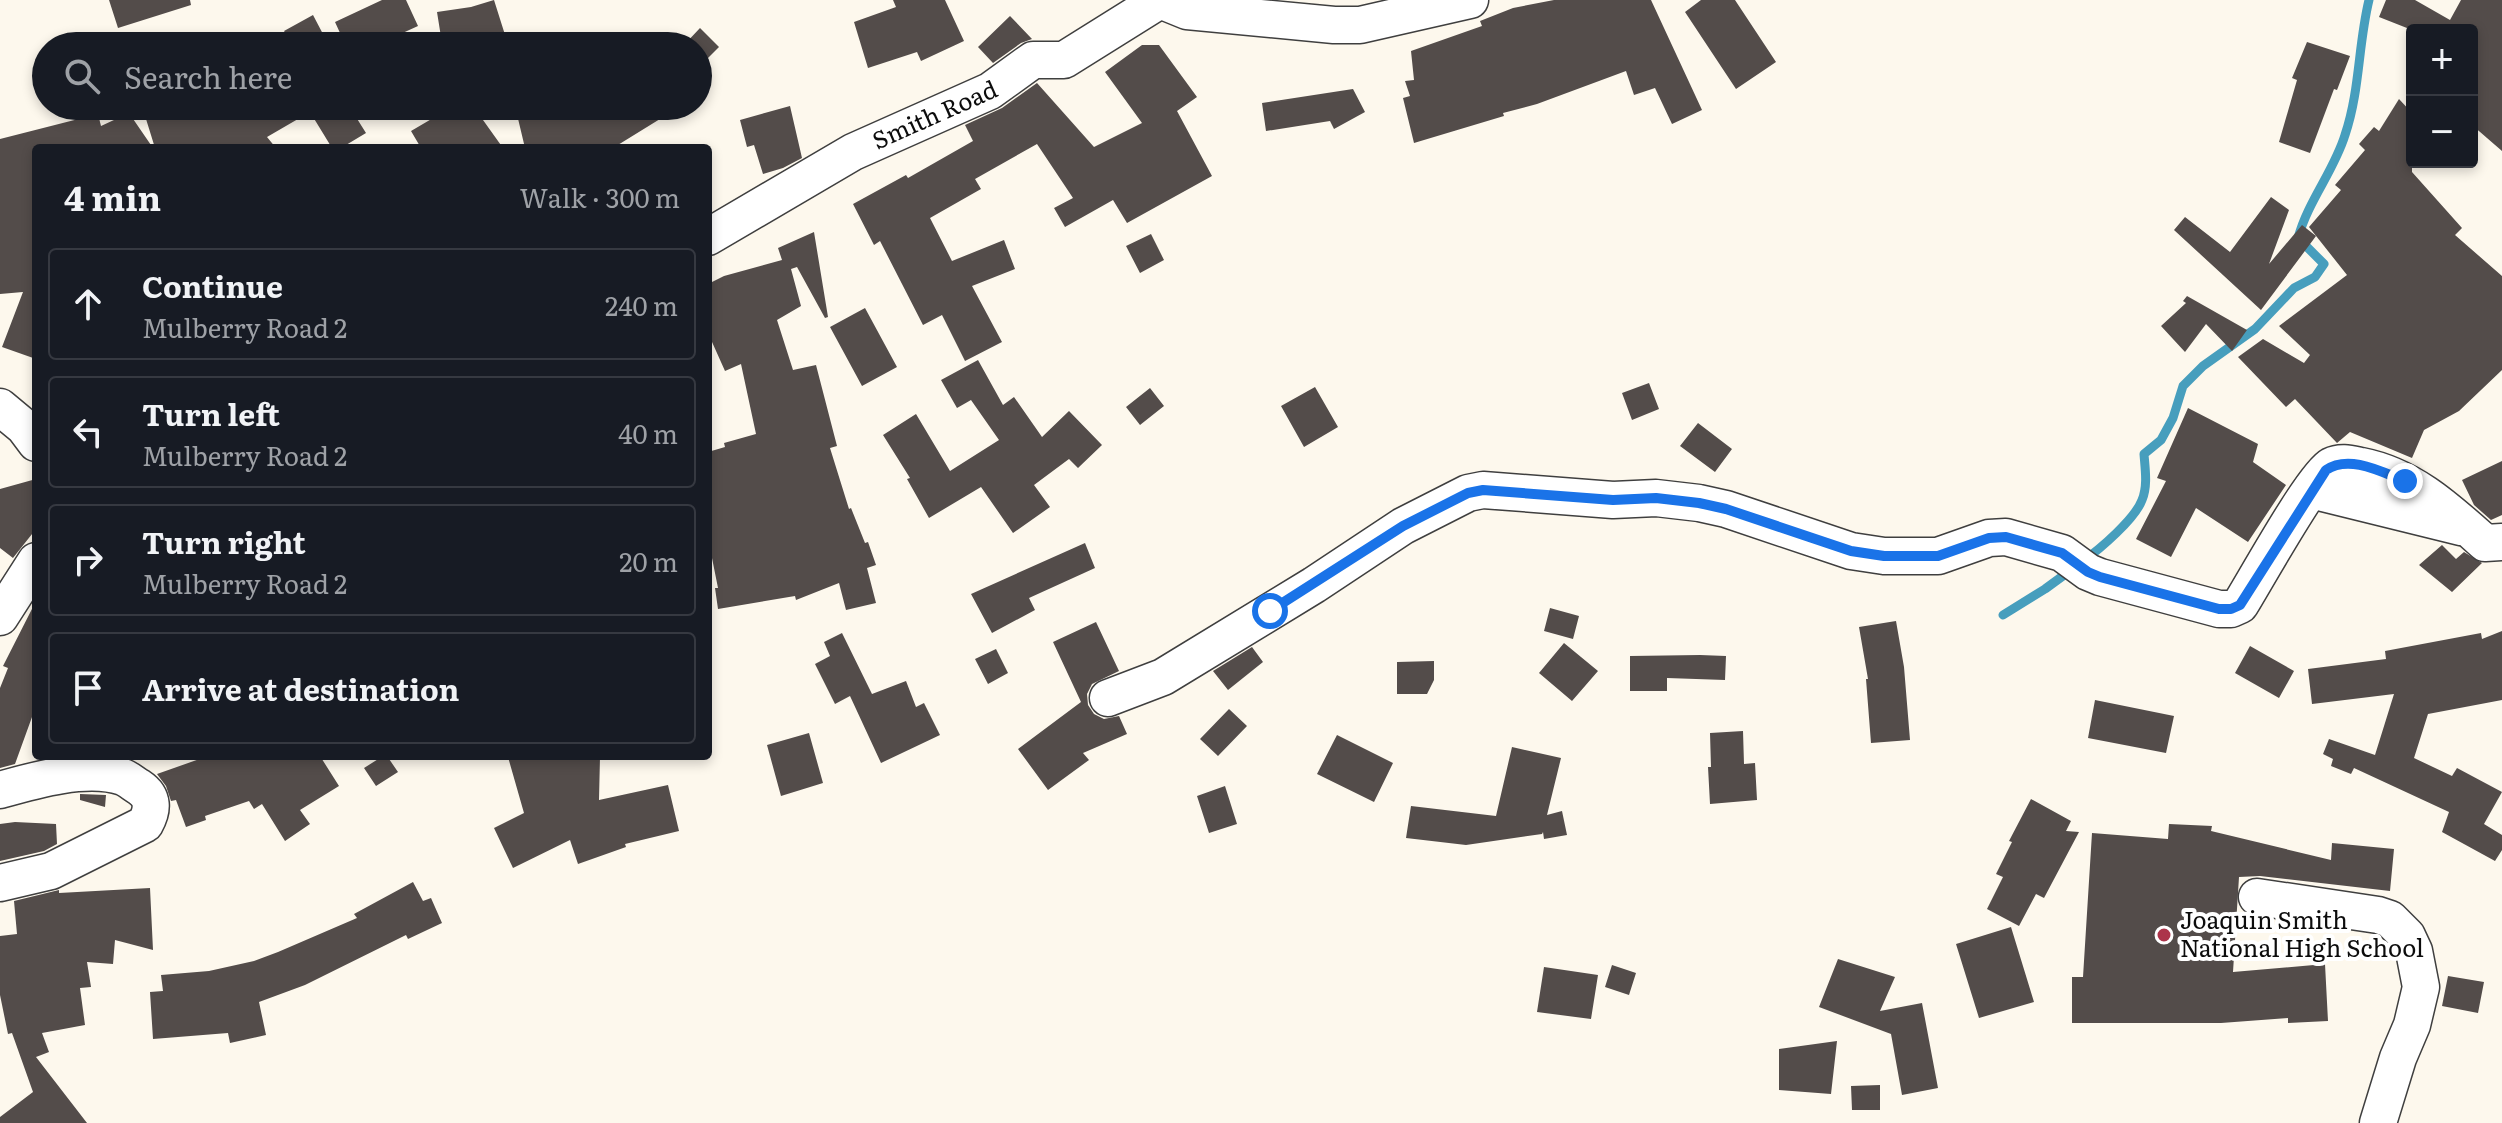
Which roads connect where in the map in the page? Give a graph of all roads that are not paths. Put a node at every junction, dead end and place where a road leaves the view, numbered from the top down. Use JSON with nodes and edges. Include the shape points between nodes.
{"nodes":[{"id":1,"x":1160,"y":0,"type":"edge"},
{"id":2,"x":1470,"y":0,"type":"edge"},
{"id":3,"x":712,"y":235,"type":"edge"},
{"id":4,"x":0,"y":407,"type":"edge"},
{"id":5,"x":32,"y":438,"type":"edge"},
{"id":6,"x":2502,"y":542,"type":"edge"},
{"id":7,"x":32,"y":567,"type":"edge"},
{"id":8,"x":0,"y":617,"type":"edge"},
{"id":9,"x":1108,"y":698,"type":"dead end"},
{"id":10,"x":0,"y":790,"type":"edge"},
{"id":11,"x":0,"y":883,"type":"edge"},
{"id":12,"x":2257,"y":897,"type":"dead end"},
{"id":13,"x":2378,"y":1123,"type":"edge"}],
"edges":[{"from":1,"to":2,"type":"street","via":[[1187,11],[1360,25]]},
{"from":1,"to":3,"type":"street","name":"Smith Road","via":[[1064,60],[1033,60],[990,91],[853,152]]},
{"from":4,"to":5,"type":"street"},
{"from":6,"to":9,"type":"street","via":[[2485,543],[2405,481],[2374,469],[2334,464],[2311,490],[2240,605],[2219,609],[2006,537],[1938,556],[1884,556],[1851,551],[1699,503],[1483,490],[1403,526],[1163,677]]},
{"from":7,"to":8,"type":"street"},
{"from":10,"to":11,"type":"street","via":[[71,774],[123,777],[146,791],[151,813],[145,824],[64,866]]},
{"from":12,"to":13,"type":"street","via":[[2378,915],[2407,936],[2421,987]]}]}
